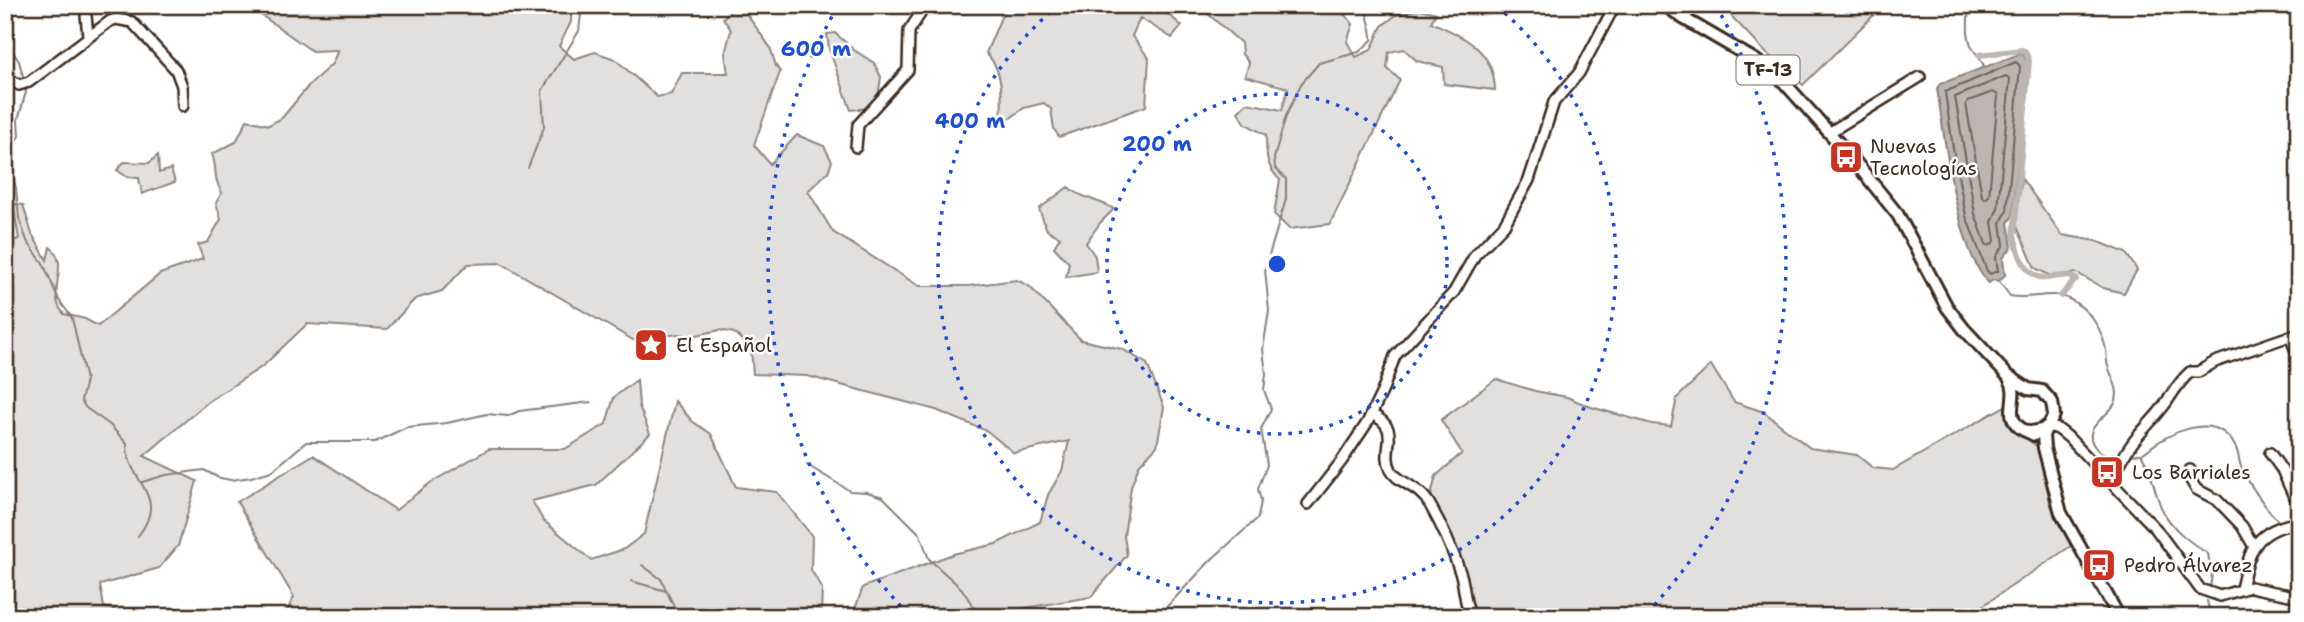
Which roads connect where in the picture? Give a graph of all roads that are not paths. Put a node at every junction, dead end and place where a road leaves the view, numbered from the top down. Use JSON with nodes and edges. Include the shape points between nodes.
{"nodes":[{"id":1,"x":85,"y":5,"type":"edge"},
{"id":2,"x":926,"y":5,"type":"edge"},
{"id":3,"x":1615,"y":5,"type":"edge"},
{"id":4,"x":1665,"y":5,"type":"edge"},
{"id":5,"x":1696,"y":5,"type":"edge"},
{"id":6,"x":1683,"y":18,"type":"junction"},
{"id":7,"x":88,"y":36,"type":"junction"},
{"id":8,"x":1920,"y":77,"type":"dead end"},
{"id":9,"x":5,"y":79,"type":"edge"},
{"id":10,"x":183,"y":106,"type":"dead end"},
{"id":11,"x":1830,"y":132,"type":"junction"},
{"id":12,"x":856,"y":147,"type":"dead end"},
{"id":13,"x":2299,"y":358,"type":"edge"},
{"id":14,"x":2007,"y":375,"type":"junction"},
{"id":15,"x":2028,"y":389,"type":"junction"},
{"id":16,"x":2013,"y":401,"type":"junction"},
{"id":17,"x":1371,"y":414,"type":"junction"},
{"id":18,"x":2054,"y":415,"type":"junction"},
{"id":19,"x":2047,"y":427,"type":"junction"},
{"id":20,"x":2031,"y":432,"type":"junction"},
{"id":21,"x":2068,"y":437,"type":"junction"},
{"id":22,"x":2044,"y":448,"type":"junction"},
{"id":23,"x":2270,"y":453,"type":"dead end"},
{"id":24,"x":2100,"y":470,"type":"junction"},
{"id":25,"x":2190,"y":470,"type":"dead end"},
{"id":26,"x":1308,"y":503,"type":"dead end"},
{"id":27,"x":2299,"y":508,"type":"edge"},
{"id":28,"x":2299,"y":522,"type":"edge"},
{"id":29,"x":2253,"y":545,"type":"junction"},
{"id":30,"x":2241,"y":589,"type":"junction"},
{"id":31,"x":2299,"y":597,"type":"edge"},
{"id":32,"x":1471,"y":617,"type":"edge"},
{"id":33,"x":2119,"y":617,"type":"edge"}],
"edges":[{"from":1,"to":7,"type":"street"},
{"from":2,"to":12,"type":"street","via":[[909,30],[908,70],[858,125]]},
{"from":3,"to":17,"type":"street","via":[[1579,73],[1554,102],[1529,180],[1504,225],[1475,255],[1454,292],[1395,356]]},
{"from":4,"to":6,"type":"main road","number":"TF-13"},
{"from":5,"to":6,"type":"street"},
{"from":6,"to":11,"type":"main road","number":"TF-13","via":[[1782,80]]},
{"from":7,"to":9,"type":"street","via":[[29,82],[19,85]]},
{"from":7,"to":10,"type":"street","via":[[116,19],[132,22],[176,70]]},
{"from":8,"to":11,"type":"street"},
{"from":11,"to":14,"type":"main road","number":"TF-13","via":[[1898,215],[1947,307]]},
{"from":13,"to":24,"type":"street","via":[[2290,336],[2190,372],[2134,438],[2120,462]]},
{"from":14,"to":15,"type":"main road","number":"TF-13"},
{"from":14,"to":16,"type":"main road","via":[[2015,392]]},
{"from":15,"to":16,"type":"main road"},
{"from":15,"to":18,"type":"main road","number":"TF-13","via":[[2048,396]]},
{"from":16,"to":20,"type":"main road","via":[[2014,421]]},
{"from":17,"to":26,"type":"street"},
{"from":17,"to":32,"type":"street","via":[[1387,426],[1388,465],[1393,475],[1419,490],[1432,508],[1462,578]]},
{"from":18,"to":19,"type":"main road"},
{"from":18,"to":21,"type":"street"},
{"from":19,"to":20,"type":"main road"},
{"from":19,"to":21,"type":"street"},
{"from":19,"to":22,"type":"main road"},
{"from":20,"to":22,"type":"main road"},
{"from":21,"to":24,"type":"street"},
{"from":22,"to":33,"type":"main road","via":[[2062,513]]},
{"from":23,"to":27,"type":"street"},
{"from":24,"to":30,"type":"street","via":[[2156,529],[2200,589],[2220,596]]},
{"from":25,"to":29,"type":"street","via":[[2196,489],[2217,500]]},
{"from":28,"to":29,"type":"street","via":[[2273,531]]},
{"from":29,"to":30,"type":"street"},
{"from":30,"to":31,"type":"street","via":[[2255,587]]}]}
